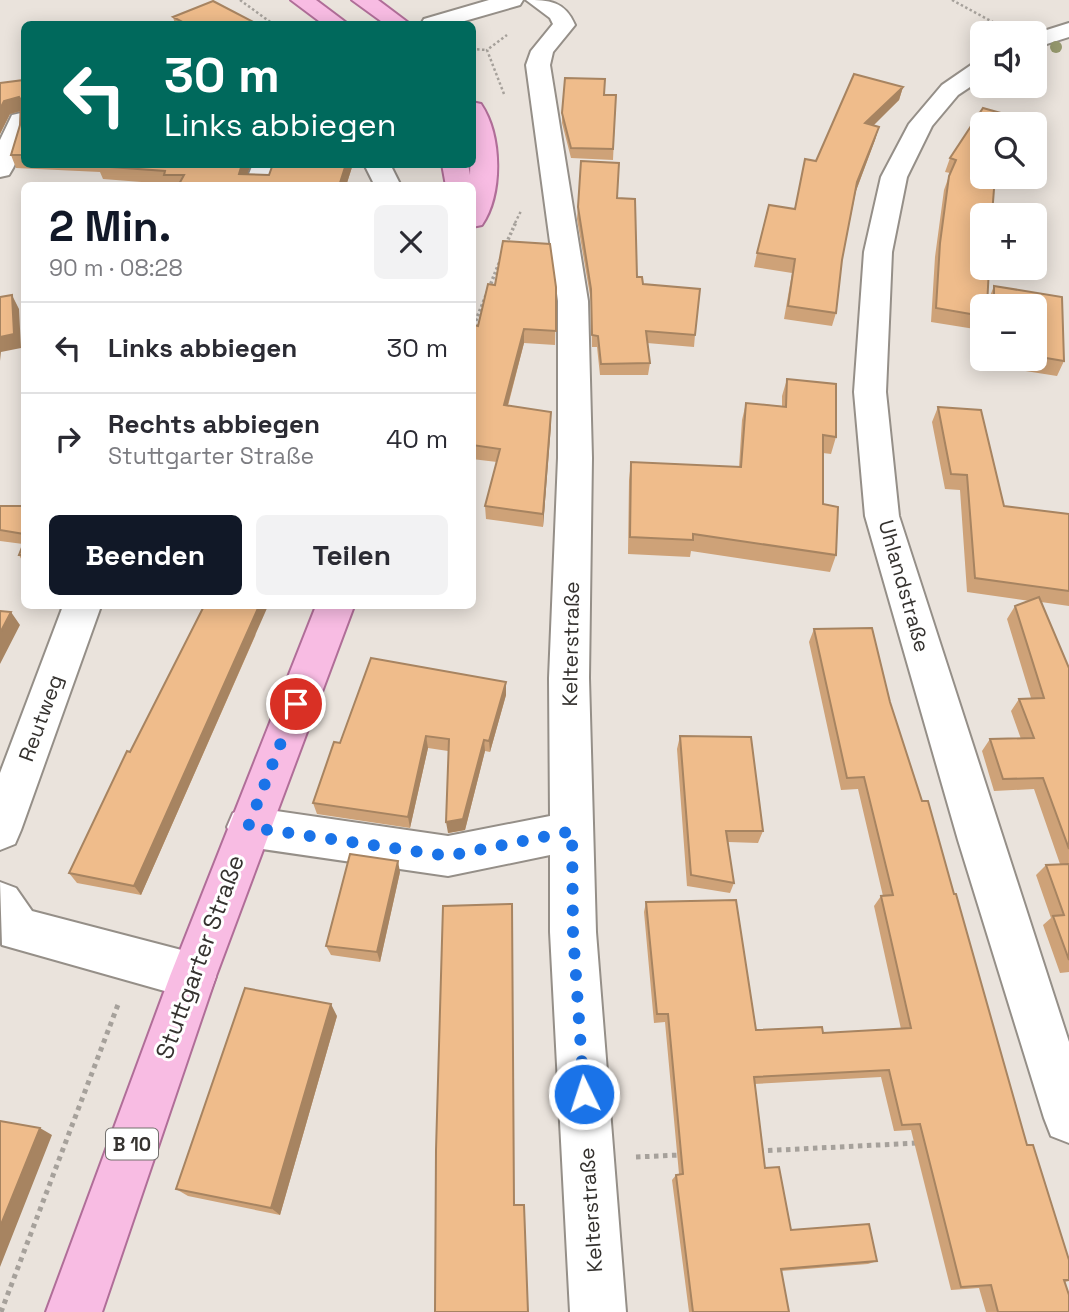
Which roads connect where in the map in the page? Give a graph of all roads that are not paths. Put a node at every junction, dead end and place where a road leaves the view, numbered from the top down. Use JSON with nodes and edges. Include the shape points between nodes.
{"nodes":[{"id":1,"x":302,"y":0,"type":"edge"},
{"id":2,"x":363,"y":0,"type":"edge"},
{"id":3,"x":513,"y":0,"type":"edge"},
{"id":4,"x":537,"y":0,"type":"edge"},
{"id":5,"x":333,"y":21,"type":"edge"},
{"id":6,"x":394,"y":21,"type":"edge"},
{"id":7,"x":442,"y":21,"type":"edge"},
{"id":8,"x":481,"y":28,"type":"dead end"},
{"id":9,"x":1067,"y":33,"type":"edge"},
{"id":10,"x":1047,"y":38,"type":"edge"},
{"id":11,"x":970,"y":76,"type":"edge"},
{"id":12,"x":15,"y":121,"type":"edge"},
{"id":13,"x":476,"y":125,"type":"edge"},
{"id":14,"x":0,"y":169,"type":"edge"},
{"id":15,"x":476,"y":210,"type":"edge"},
{"id":16,"x":81,"y":609,"type":"edge"},
{"id":17,"x":334,"y":609,"type":"edge"},
{"id":18,"x":248,"y":827,"type":"junction"},
{"id":19,"x":0,"y":830,"type":"edge"},
{"id":20,"x":572,"y":831,"type":"junction"},
{"id":21,"x":0,"y":903,"type":"edge"},
{"id":22,"x":193,"y":976,"type":"junction"},
{"id":23,"x":1069,"y":1118,"type":"edge"},
{"id":24,"x":74,"y":1312,"type":"edge"},
{"id":25,"x":598,"y":1312,"type":"edge"}],
"edges":[{"from":1,"to":5,"type":"main road"},
{"from":2,"to":6,"type":"main road"},
{"from":3,"to":7,"type":"street"},
{"from":3,"to":8,"type":"street"},
{"from":4,"to":20,"type":"street","name":"Kelterstraße","via":[[560,15],[564,25],[542,51],[538,78],[573,301]]},
{"from":9,"to":10,"type":"street"},
{"from":11,"to":23,"type":"street","name":"Uhlandstraße","via":[[950,90],[921,124],[894,177],[878,252],[870,392],[882,516]]},
{"from":12,"to":14,"type":"street"},
{"from":13,"to":15,"type":"main road","via":[[485,161],[484,191]]},
{"from":16,"to":19,"type":"street","name":"Reutweg"},
{"from":17,"to":18,"type":"main road","name":"Stuttgarter Straße","number":"B 10"},
{"from":18,"to":20,"type":"street","via":[[448,856]]},
{"from":18,"to":22,"type":"main road","name":"Stuttgarter Straße","number":"B 10"},
{"from":20,"to":25,"type":"street","name":"Kelterstraße","via":[[573,932]]},
{"from":21,"to":22,"type":"street","via":[[18,929]]},
{"from":22,"to":24,"type":"main road","name":"Stuttgarter Straße","number":"B 10"}]}
